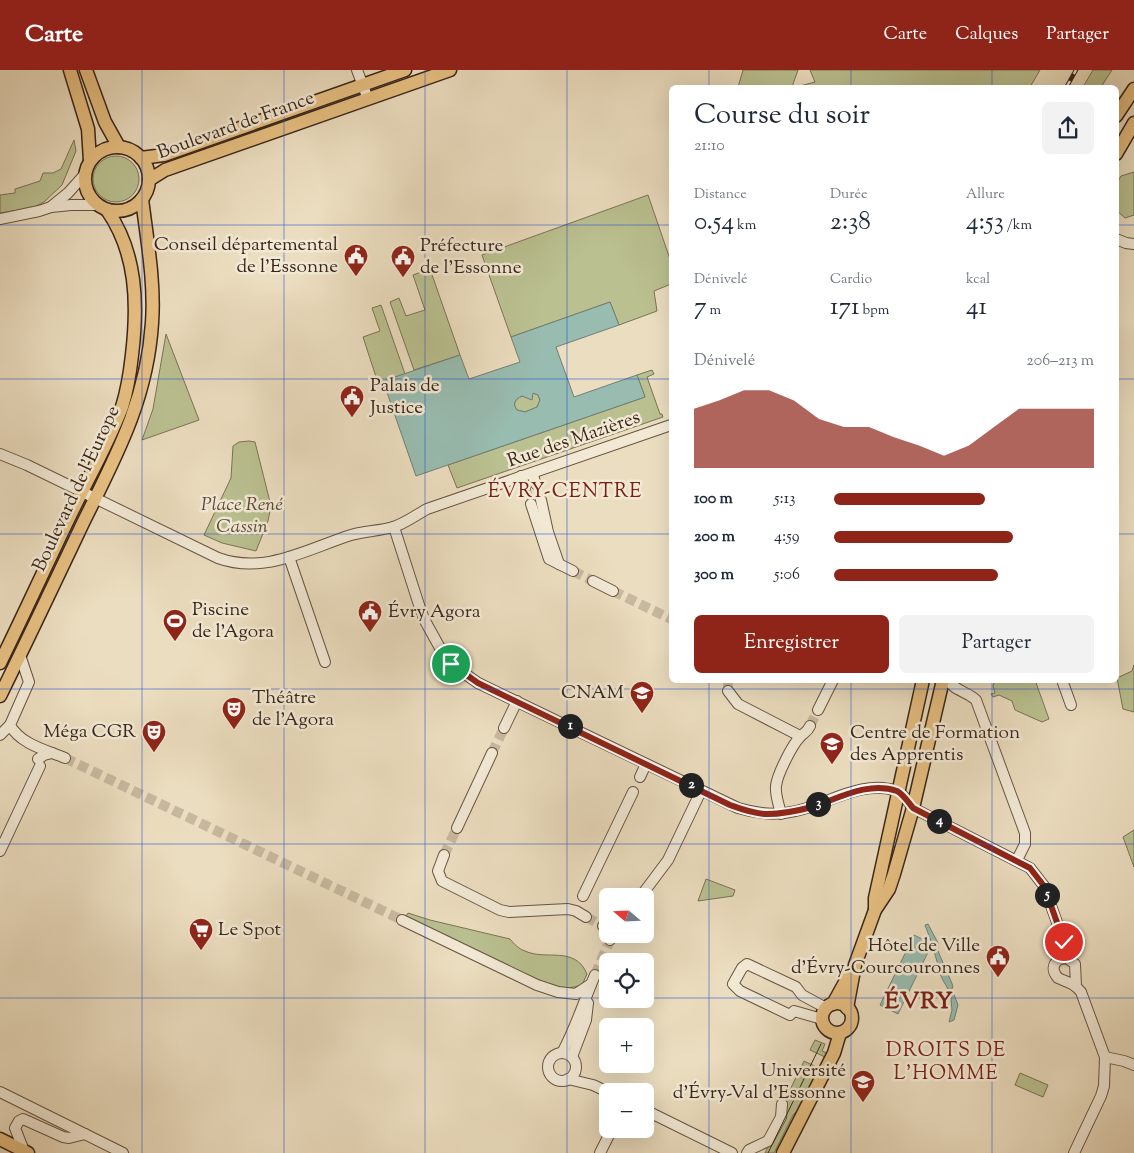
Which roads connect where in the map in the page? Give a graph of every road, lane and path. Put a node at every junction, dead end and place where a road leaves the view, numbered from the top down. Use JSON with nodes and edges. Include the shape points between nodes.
{"nodes":[{"id":1,"x":70,"y":70,"type":"edge"},
{"id":2,"x":86,"y":70,"type":"edge"},
{"id":3,"x":357,"y":70,"type":"edge"},
{"id":4,"x":406,"y":70,"type":"edge"},
{"id":5,"x":450,"y":70,"type":"edge"},
{"id":6,"x":363,"y":86,"type":"junction"},
{"id":7,"x":1134,"y":89,"type":"edge"},
{"id":8,"x":368,"y":98,"type":"junction"},
{"id":9,"x":1119,"y":112,"type":"edge"},
{"id":10,"x":1134,"y":123,"type":"edge"},
{"id":11,"x":118,"y":147,"type":"junction"},
{"id":12,"x":1119,"y":149,"type":"edge"},
{"id":13,"x":141,"y":158,"type":"junction"},
{"id":14,"x":90,"y":161,"type":"junction"},
{"id":15,"x":85,"y":174,"type":"junction"},
{"id":16,"x":149,"y":180,"type":"junction"},
{"id":17,"x":142,"y":199,"type":"junction"},
{"id":18,"x":51,"y":207,"type":"junction"},
{"id":19,"x":102,"y":208,"type":"junction"},
{"id":20,"x":0,"y":219,"type":"edge"},
{"id":21,"x":1119,"y":240,"type":"edge"},
{"id":22,"x":1134,"y":244,"type":"edge"},
{"id":23,"x":669,"y":426,"type":"edge"},
{"id":24,"x":0,"y":454,"type":"edge"},
{"id":25,"x":532,"y":473,"type":"junction"},
{"id":26,"x":521,"y":476,"type":"junction"},
{"id":27,"x":82,"y":492,"type":"junction"},
{"id":28,"x":96,"y":498,"type":"junction"},
{"id":29,"x":536,"y":502,"type":"tunnel mouth"},
{"id":30,"x":394,"y":527,"type":"junction"},
{"id":31,"x":289,"y":557,"type":"junction"},
{"id":32,"x":573,"y":571,"type":"tunnel mouth"},
{"id":33,"x":593,"y":581,"type":"tunnel mouth"},
{"id":34,"x":613,"y":591,"type":"tunnel mouth"},
{"id":35,"x":440,"y":648,"type":"tunnel mouth"},
{"id":36,"x":20,"y":655,"type":"junction"},
{"id":37,"x":325,"y":662,"type":"dead end"},
{"id":38,"x":0,"y":663,"type":"edge"},
{"id":39,"x":451,"y":664,"type":"tunnel mouth"},
{"id":40,"x":831,"y":683,"type":"edge"},
{"id":41,"x":921,"y":683,"type":"edge"},
{"id":42,"x":943,"y":683,"type":"edge"},
{"id":43,"x":950,"y":683,"type":"edge"},
{"id":44,"x":1063,"y":683,"type":"edge"},
{"id":45,"x":728,"y":691,"type":"dead end"},
{"id":46,"x":0,"y":696,"type":"edge"},
{"id":47,"x":517,"y":701,"type":"junction"},
{"id":48,"x":1071,"y":705,"type":"dead end"},
{"id":49,"x":818,"y":710,"type":"tunnel mouth"},
{"id":50,"x":10,"y":725,"type":"junction"},
{"id":51,"x":810,"y":726,"type":"tunnel mouth"},
{"id":52,"x":504,"y":728,"type":"tunnel mouth"},
{"id":53,"x":0,"y":734,"type":"edge"},
{"id":54,"x":800,"y":736,"type":"junction"},
{"id":55,"x":52,"y":753,"type":"junction"},
{"id":56,"x":492,"y":753,"type":"tunnel mouth"},
{"id":57,"x":65,"y":758,"type":"tunnel mouth"},
{"id":58,"x":646,"y":764,"type":"junction"},
{"id":59,"x":640,"y":777,"type":"dead end"},
{"id":60,"x":701,"y":791,"type":"junction"},
{"id":61,"x":632,"y":792,"type":"dead end"},
{"id":62,"x":899,"y":792,"type":"junction"},
{"id":63,"x":913,"y":808,"type":"junction"},
{"id":64,"x":781,"y":814,"type":"junction"},
{"id":65,"x":456,"y":828,"type":"tunnel mouth"},
{"id":66,"x":0,"y":851,"type":"edge"},
{"id":67,"x":444,"y":855,"type":"tunnel mouth"},
{"id":68,"x":1017,"y":860,"type":"junction"},
{"id":69,"x":647,"y":888,"type":"edge"},
{"id":70,"x":580,"y":903,"type":"junction"},
{"id":71,"x":875,"y":910,"type":"junction"},
{"id":72,"x":586,"y":918,"type":"tunnel mouth"},
{"id":73,"x":402,"y":920,"type":"tunnel mouth"},
{"id":74,"x":1064,"y":958,"type":"junction"},
{"id":75,"x":855,"y":965,"type":"junction"},
{"id":76,"x":1070,"y":978,"type":"junction"},
{"id":77,"x":558,"y":992,"type":"junction"},
{"id":78,"x":802,"y":995,"type":"junction"},
{"id":79,"x":847,"y":1008,"type":"junction"},
{"id":80,"x":585,"y":1009,"type":"junction"},
{"id":81,"x":827,"y":1010,"type":"junction"},
{"id":82,"x":794,"y":1011,"type":"junction"},
{"id":83,"x":840,"y":1033,"type":"junction"},
{"id":84,"x":1105,"y":1057,"type":"junction"},
{"id":85,"x":570,"y":1059,"type":"junction"},
{"id":86,"x":1134,"y":1065,"type":"edge"},
{"id":87,"x":568,"y":1079,"type":"junction"},
{"id":88,"x":593,"y":1085,"type":"junction"},
{"id":89,"x":599,"y":1088,"type":"edge"},
{"id":90,"x":0,"y":1092,"type":"edge"},
{"id":91,"x":782,"y":1104,"type":"dead end"},
{"id":92,"x":654,"y":1114,"type":"edge"},
{"id":93,"x":85,"y":1134,"type":"junction"},
{"id":94,"x":74,"y":1136,"type":"junction"},
{"id":95,"x":608,"y":1138,"type":"edge"},
{"id":96,"x":1,"y":1142,"type":"edge"},
{"id":97,"x":27,"y":1152,"type":"edge"},
{"id":98,"x":123,"y":1153,"type":"edge"},
{"id":99,"x":600,"y":1153,"type":"edge"},
{"id":100,"x":732,"y":1153,"type":"edge"},
{"id":101,"x":747,"y":1153,"type":"edge"},
{"id":102,"x":783,"y":1153,"type":"edge"},
{"id":103,"x":1074,"y":1153,"type":"edge"}],
"edges":[{"from":1,"to":14,"type":"main road","via":[[88,129]]},
{"from":2,"to":11,"type":"main road"},
{"from":3,"to":6,"type":"street"},
{"from":4,"to":6,"type":"main road","name":"Boulevard de France"},
{"from":5,"to":8,"type":"main road","name":"Boulevard de France"},
{"from":6,"to":8,"type":"street"},
{"from":6,"to":13,"type":"main road","name":"Boulevard de France","via":[[164,155]]},
{"from":7,"to":9,"type":"main road"},
{"from":8,"to":16,"type":"main road","name":"Boulevard de France","via":[[165,170]]},
{"from":10,"to":12,"type":"main road"},
{"from":11,"to":13,"type":"main road","via":[[131,150]]},
{"from":11,"to":14,"type":"main road","via":[[102,150]]},
{"from":13,"to":16,"type":"main road"},
{"from":14,"to":15,"type":"main road"},
{"from":15,"to":18,"type":"street"},
{"from":15,"to":19,"type":"main road","via":[[86,191]]},
{"from":16,"to":17,"type":"main road"},
{"from":17,"to":19,"type":"main road","via":[[129,209]]},
{"from":17,"to":28,"type":"main road","name":"Boulevard de l'Europe","via":[[152,291],[152,323],[144,378],[135,412]]},
{"from":18,"to":19,"type":"street"},
{"from":18,"to":20,"type":"street"},
{"from":19,"to":27,"type":"main road","name":"Boulevard de l'Europe","via":[[116,224],[128,251],[135,288],[135,331],[122,405]]},
{"from":21,"to":22,"type":"street"},
{"from":23,"to":25,"type":"street","name":"Rue des Mazières"},
{"from":24,"to":27,"type":"street","name":"Rue des Mazières"},
{"from":25,"to":26,"type":"street","name":"Rue des Mazières"},
{"from":25,"to":26,"type":"street","via":[[530,486]]},
{"from":26,"to":30,"type":"street","name":"Rue des Mazières","via":[[426,509]]},
{"from":27,"to":28,"type":"street","name":"Rue des Mazières"},
{"from":27,"to":38,"type":"main road","name":"Boulevard de l'Europe"},
{"from":28,"to":31,"type":"street","name":"Rue des Mazières","via":[[227,561],[252,565]]},
{"from":28,"to":36,"type":"main road","name":"Boulevard de l'Europe"},
{"from":29,"to":32,"type":"street","via":[[559,564]]},
{"from":30,"to":31,"type":"street","name":"Rue des Mazières","via":[[352,535]]},
{"from":30,"to":35,"type":"street","via":[[418,605]]},
{"from":31,"to":37,"type":"street"},
{"from":33,"to":34,"type":"street"},
{"from":36,"to":46,"type":"main road","name":"Boulevard de l'Europe"},
{"from":36,"to":50,"type":"street","via":[[29,682]]},
{"from":39,"to":47,"type":"street","via":[[468,677]]},
{"from":40,"to":49,"type":"street"},
{"from":41,"to":62,"type":"main road"},
{"from":42,"to":63,"type":"main road"},
{"from":43,"to":68,"type":"street","via":[[976,700],[1025,832],[1025,844]]},
{"from":44,"to":48,"type":"street"},
{"from":45,"to":54,"type":"street","via":[[738,704]]},
{"from":47,"to":52,"type":"street"},
{"from":47,"to":58,"type":"street"},
{"from":50,"to":53,"type":"street"},
{"from":50,"to":55,"type":"street","via":[[27,742]]},
{"from":51,"to":54,"type":"street","via":[[807,733]]},
{"from":54,"to":64,"type":"street","via":[[776,786]]},
{"from":55,"to":57,"type":"street"},
{"from":55,"to":66,"type":"street","via":[[44,755],[39,763]]},
{"from":56,"to":65,"type":"street"},
{"from":58,"to":59,"type":"street"},
{"from":58,"to":60,"type":"street"},
{"from":60,"to":64,"type":"street","via":[[745,810]]},
{"from":60,"to":69,"type":"street","via":[[668,860]]},
{"from":61,"to":70,"type":"street"},
{"from":62,"to":63,"type":"street"},
{"from":62,"to":64,"type":"street","via":[[862,789]]},
{"from":62,"to":71,"type":"main road"},
{"from":63,"to":68,"type":"street"},
{"from":63,"to":71,"type":"main road","via":[[889,889]]},
{"from":67,"to":70,"type":"street","via":[[438,871],[442,881],[500,910],[558,909]]},
{"from":68,"to":74,"type":"street","via":[[1030,868],[1044,886],[1064,942]]},
{"from":70,"to":72,"type":"street"},
{"from":71,"to":75,"type":"main road"},
{"from":73,"to":77,"type":"street","via":[[536,985]]},
{"from":74,"to":76,"type":"street","via":[[1075,964],[1076,970]]},
{"from":74,"to":76,"type":"street","via":[[1057,961],[1054,969],[1058,978]]},
{"from":75,"to":79,"type":"main road"},
{"from":75,"to":81,"type":"main road"},
{"from":76,"to":84,"type":"street","via":[[1081,992]]},
{"from":77,"to":80,"type":"street","via":[[575,999]]},
{"from":77,"to":80,"type":"street","via":[[576,994],[593,979]]},
{"from":78,"to":81,"type":"street"},
{"from":78,"to":82,"type":"street"},
{"from":78,"to":82,"type":"street","via":[[796,987],[747,964],[733,984],[740,991],[790,1015]]},
{"from":79,"to":81,"type":"main road","via":[[843,1005]]},
{"from":79,"to":83,"type":"main road","via":[[852,1020]]},
{"from":80,"to":85,"type":"street","via":[[584,1027]]},
{"from":81,"to":82,"type":"street"},
{"from":81,"to":83,"type":"main road","via":[[826,1028]]},
{"from":83,"to":102,"type":"main road","via":[[834,1053]]},
{"from":84,"to":86,"type":"street"},
{"from":84,"to":103,"type":"street","via":[[1101,1096]]},
{"from":85,"to":87,"type":"street","via":[[574,1074]]},
{"from":85,"to":87,"type":"street","via":[[556,1054],[548,1064],[548,1070],[556,1080]]},
{"from":85,"to":88,"type":"street"},
{"from":87,"to":88,"type":"street"},
{"from":88,"to":89,"type":"street"},
{"from":90,"to":93,"type":"street"},
{"from":91,"to":101,"type":"street","via":[[780,1117],[768,1141]]},
{"from":92,"to":100,"type":"street"},
{"from":93,"to":94,"type":"street"},
{"from":93,"to":98,"type":"street"},
{"from":94,"to":96,"type":"street","via":[[21,1114]]},
{"from":94,"to":97,"type":"street","via":[[63,1137],[23,1119],[15,1128]]},
{"from":95,"to":99,"type":"street"},
{"from":96,"to":97,"type":"main road"}]}
